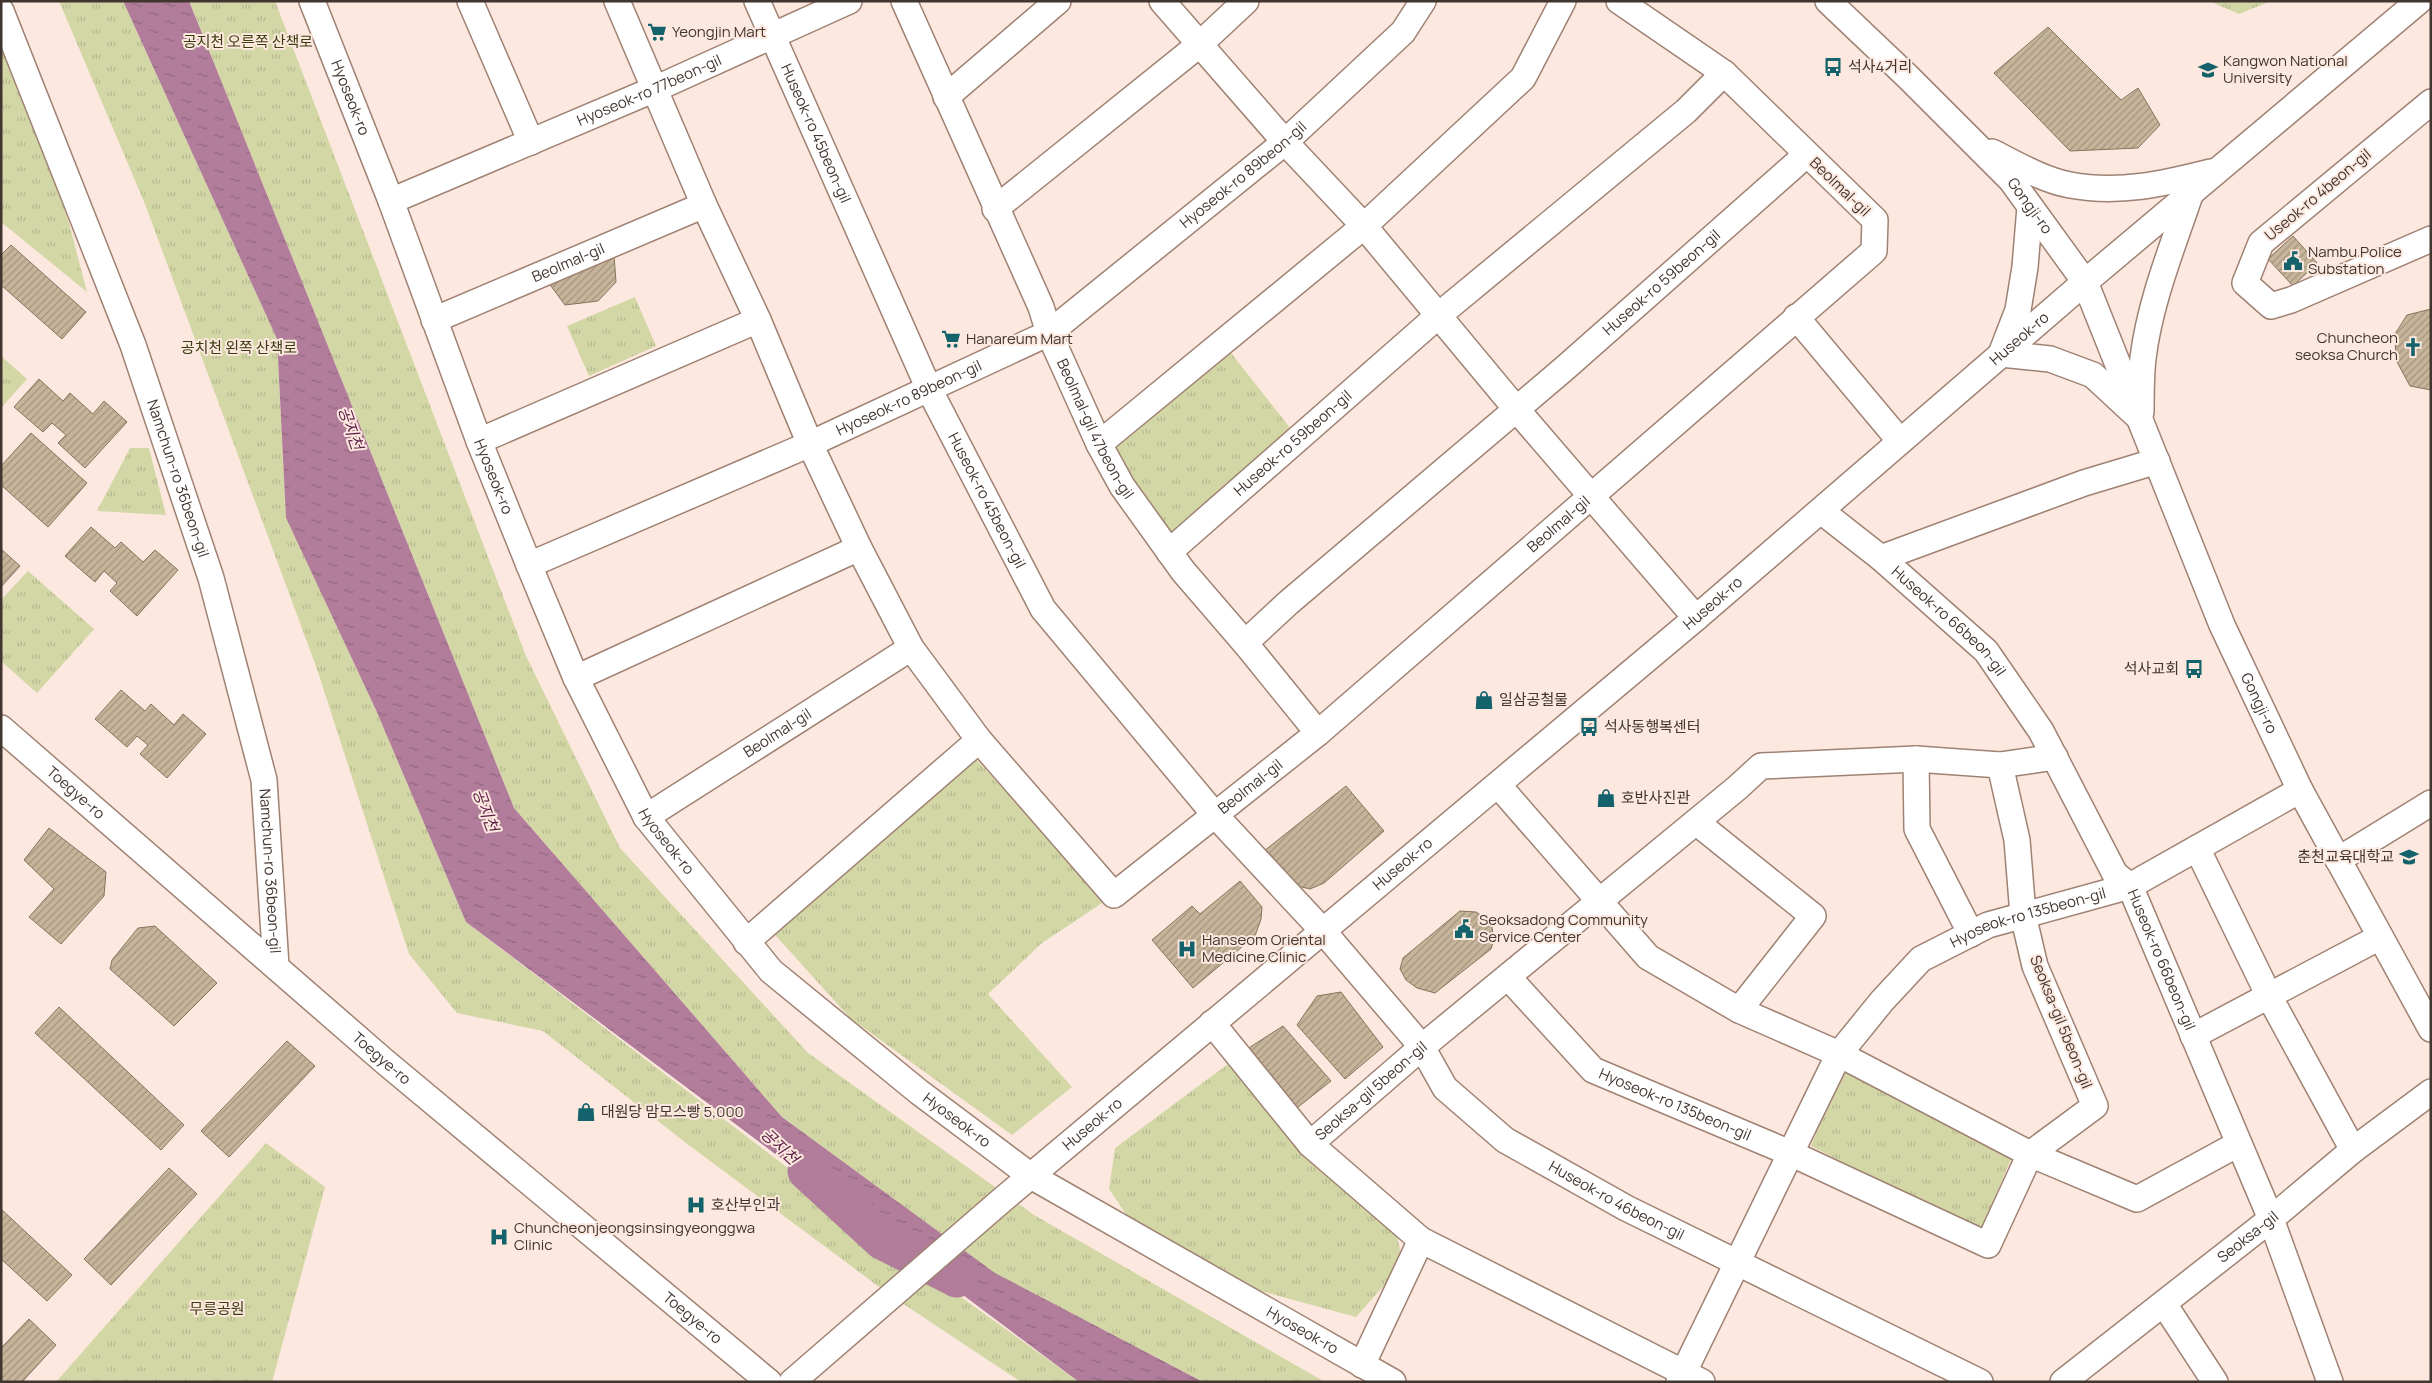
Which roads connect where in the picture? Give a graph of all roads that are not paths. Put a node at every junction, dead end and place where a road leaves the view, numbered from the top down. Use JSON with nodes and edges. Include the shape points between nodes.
{"nodes":[{"id":1,"x":312,"y":1,"type":"edge"},
{"id":2,"x":470,"y":1,"type":"edge"},
{"id":3,"x":617,"y":1,"type":"edge"},
{"id":4,"x":757,"y":1,"type":"edge"},
{"id":5,"x":849,"y":1,"type":"edge"},
{"id":6,"x":904,"y":1,"type":"edge"},
{"id":7,"x":1058,"y":1,"type":"edge"},
{"id":8,"x":1162,"y":1,"type":"edge"},
{"id":9,"x":1246,"y":1,"type":"edge"},
{"id":10,"x":1423,"y":1,"type":"edge"},
{"id":11,"x":1563,"y":1,"type":"edge"},
{"id":12,"x":1619,"y":1,"type":"edge"},
{"id":13,"x":1828,"y":1,"type":"edge"},
{"id":14,"x":2419,"y":1,"type":"edge"},
{"id":15,"x":1,"y":11,"type":"edge"},
{"id":16,"x":771,"y":36,"type":"junction"},
{"id":17,"x":1200,"y":44,"type":"junction"},
{"id":18,"x":1724,"y":73,"type":"junction"},
{"id":19,"x":655,"y":89,"type":"junction"},
{"id":20,"x":946,"y":97,"type":"junction"},
{"id":21,"x":2431,"y":102,"type":"edge"},
{"id":22,"x":531,"y":142,"type":"junction"},
{"id":23,"x":1285,"y":142,"type":"junction"},
{"id":24,"x":1976,"y":145,"type":"junction"},
{"id":25,"x":1806,"y":155,"type":"junction"},
{"id":26,"x":2218,"y":170,"type":"junction"},
{"id":27,"x":2191,"y":192,"type":"junction"},
{"id":28,"x":391,"y":201,"type":"junction"},
{"id":29,"x":704,"y":205,"type":"junction"},
{"id":30,"x":2030,"y":207,"type":"junction"},
{"id":31,"x":995,"y":209,"type":"junction"},
{"id":32,"x":1364,"y":226,"type":"junction"},
{"id":33,"x":2431,"y":239,"type":"edge"},
{"id":34,"x":2085,"y":282,"type":"junction"},
{"id":35,"x":1439,"y":315,"type":"junction"},
{"id":36,"x":1796,"y":317,"type":"junction"},
{"id":37,"x":434,"y":320,"type":"junction"},
{"id":38,"x":758,"y":320,"type":"junction"},
{"id":39,"x":1049,"y":333,"type":"junction"},
{"id":40,"x":2002,"y":354,"type":"junction"},
{"id":41,"x":929,"y":389,"type":"junction"},
{"id":42,"x":1517,"y":410,"type":"junction"},
{"id":43,"x":2140,"y":419,"type":"junction"},
{"id":44,"x":479,"y":441,"type":"junction"},
{"id":45,"x":1900,"y":441,"type":"junction"},
{"id":46,"x":810,"y":444,"type":"junction"},
{"id":47,"x":1099,"y":444,"type":"junction"},
{"id":48,"x":2157,"y":460,"type":"junction"},
{"id":49,"x":1591,"y":497,"type":"junction"},
{"id":50,"x":1821,"y":511,"type":"junction"},
{"id":51,"x":858,"y":548,"type":"junction"},
{"id":52,"x":1169,"y":552,"type":"junction"},
{"id":53,"x":1881,"y":558,"type":"junction"},
{"id":54,"x":529,"y":565,"type":"junction"},
{"id":55,"x":1696,"y":618,"type":"junction"},
{"id":56,"x":1246,"y":643,"type":"junction"},
{"id":57,"x":910,"y":648,"type":"junction"},
{"id":58,"x":576,"y":678,"type":"junction"},
{"id":59,"x":1,"y":728,"type":"edge"},
{"id":60,"x":1318,"y":733,"type":"junction"},
{"id":61,"x":978,"y":740,"type":"junction"},
{"id":62,"x":2054,"y":757,"type":"junction"},
{"id":63,"x":1916,"y":759,"type":"junction"},
{"id":64,"x":2000,"y":765,"type":"junction"},
{"id":65,"x":1498,"y":785,"type":"junction"},
{"id":66,"x":2300,"y":790,"type":"junction"},
{"id":67,"x":2431,"y":803,"type":"edge"},
{"id":68,"x":1215,"y":815,"type":"junction"},
{"id":69,"x":646,"y":817,"type":"junction"},
{"id":70,"x":1696,"y":822,"type":"junction"},
{"id":71,"x":2197,"y":848,"type":"junction"},
{"id":72,"x":2338,"y":860,"type":"junction"},
{"id":73,"x":2130,"y":886,"type":"junction"},
{"id":74,"x":1597,"y":901,"type":"junction"},
{"id":75,"x":2023,"y":915,"type":"junction"},
{"id":76,"x":1323,"y":931,"type":"junction"},
{"id":77,"x":1971,"y":934,"type":"junction"},
{"id":78,"x":2380,"y":937,"type":"junction"},
{"id":79,"x":746,"y":942,"type":"junction"},
{"id":80,"x":276,"y":966,"type":"junction"},
{"id":81,"x":1508,"y":977,"type":"junction"},
{"id":82,"x":2269,"y":996,"type":"junction"},
{"id":83,"x":1739,"y":1010,"type":"junction"},
{"id":84,"x":1212,"y":1023,"type":"junction"},
{"id":85,"x":2431,"y":1029,"type":"edge"},
{"id":86,"x":2193,"y":1036,"type":"junction"},
{"id":87,"x":1422,"y":1047,"type":"junction"},
{"id":88,"x":1839,"y":1054,"type":"junction"},
{"id":89,"x":2431,"y":1092,"type":"edge"},
{"id":90,"x":1310,"y":1144,"type":"junction"},
{"id":91,"x":2238,"y":1144,"type":"junction"},
{"id":92,"x":2353,"y":1150,"type":"junction"},
{"id":93,"x":1790,"y":1153,"type":"junction"},
{"id":94,"x":2030,"y":1154,"type":"junction"},
{"id":95,"x":1031,"y":1176,"type":"junction"},
{"id":96,"x":2271,"y":1219,"type":"junction"},
{"id":97,"x":1421,"y":1240,"type":"junction"},
{"id":98,"x":1736,"y":1264,"type":"junction"},
{"id":99,"x":2164,"y":1304,"type":"junction"},
{"id":100,"x":1362,"y":1365,"type":"junction"},
{"id":101,"x":1688,"y":1379,"type":"edge"},
{"id":102,"x":769,"y":1382,"type":"edge"},
{"id":103,"x":792,"y":1382,"type":"edge"},
{"id":104,"x":1393,"y":1382,"type":"edge"},
{"id":105,"x":1980,"y":1382,"type":"edge"},
{"id":106,"x":2063,"y":1382,"type":"edge"},
{"id":107,"x":2215,"y":1382,"type":"edge"},
{"id":108,"x":2330,"y":1382,"type":"edge"}],
"edges":[{"from":1,"to":28,"type":"street","name":"Hyoseok-ro"},
{"from":2,"to":22,"type":"street"},
{"from":3,"to":19,"type":"street","name":"Beolmal-gil"},
{"from":4,"to":16,"type":"street","name":"Huseok-ro 45beon-gil"},
{"from":5,"to":16,"type":"street","name":"Hyoseok-ro 77beon-gil"},
{"from":6,"to":20,"type":"street","name":"Beolmal-gil 47beon-gil"},
{"from":7,"to":20,"type":"street"},
{"from":8,"to":17,"type":"street"},
{"from":9,"to":17,"type":"street"},
{"from":10,"to":23,"type":"street","name":"Hyoseok-ro 89beon-gil","via":[[1403,32]]},
{"from":11,"to":32,"type":"street","via":[[1524,78]]},
{"from":12,"to":18,"type":"street","name":"Beolmal-gil"},
{"from":13,"to":24,"type":"street","name":"Gongji-ro"},
{"from":14,"to":26,"type":"street","name":"Huseok-ro"},
{"from":15,"to":80,"type":"street","name":"Namchun-ro 36beon-gil","via":[[133,345],[211,578],[264,780]]},
{"from":16,"to":19,"type":"street","name":"Hyoseok-ro 77beon-gil"},
{"from":16,"to":41,"type":"street","name":"Huseok-ro 45beon-gil"},
{"from":17,"to":23,"type":"street"},
{"from":17,"to":31,"type":"street"},
{"from":18,"to":25,"type":"street","name":"Beolmal-gil"},
{"from":18,"to":35,"type":"street","name":"Huseok-ro 59beon-gil","via":[[1686,111]]},
{"from":19,"to":22,"type":"street","name":"Hyoseok-ro 77beon-gil"},
{"from":19,"to":29,"type":"street","name":"Beolmal-gil"},
{"from":20,"to":31,"type":"street","name":"Beolmal-gil 47beon-gil"},
{"from":21,"to":33,"type":"street","name":"Useok-ro 4beon-gil","via":[[2261,243],[2245,283],[2271,306],[2292,300]]},
{"from":22,"to":28,"type":"street","name":"Hyoseok-ro 77beon-gil"},
{"from":23,"to":32,"type":"street"},
{"from":23,"to":39,"type":"street","name":"Hyoseok-ro 89beon-gil"},
{"from":24,"to":26,"type":"street","via":[[2044,177],[2069,185],[2108,188],[2153,186]]},
{"from":24,"to":30,"type":"street","name":"Gongji-ro","via":[[2010,180]]},
{"from":25,"to":36,"type":"street","name":"Beolmal-gil","via":[[1875,220],[1874,251]]},
{"from":25,"to":42,"type":"street","name":"Huseok-ro 59beon-gil"},
{"from":26,"to":27,"type":"street","name":"Huseok-ro"},
{"from":27,"to":34,"type":"street","name":"Huseok-ro"},
{"from":27,"to":43,"type":"street","via":[[2151,317],[2143,357]]},
{"from":28,"to":37,"type":"street","name":"Hyoseok-ro"},
{"from":29,"to":37,"type":"street","name":"Beolmal-gil"},
{"from":29,"to":38,"type":"street","name":"Beolmal-gil"},
{"from":30,"to":34,"type":"street","name":"Gongji-ro"},
{"from":30,"to":40,"type":"street","via":[[2018,310]]},
{"from":31,"to":39,"type":"street","name":"Beolmal-gil 47beon-gil","via":[[1041,307]]},
{"from":32,"to":35,"type":"street"},
{"from":32,"to":47,"type":"street"},
{"from":34,"to":40,"type":"street","name":"Huseok-ro"},
{"from":34,"to":43,"type":"street","name":"Gongji-ro"},
{"from":35,"to":42,"type":"street"},
{"from":35,"to":52,"type":"street","name":"Huseok-ro 59beon-gil"},
{"from":36,"to":45,"type":"street"},
{"from":36,"to":49,"type":"street","name":"Beolmal-gil"},
{"from":37,"to":44,"type":"street","name":"Hyoseok-ro"},
{"from":38,"to":44,"type":"street"},
{"from":38,"to":46,"type":"street","name":"Beolmal-gil"},
{"from":39,"to":41,"type":"street","name":"Hyoseok-ro 89beon-gil"},
{"from":39,"to":47,"type":"street","name":"Beolmal-gil 47beon-gil"},
{"from":40,"to":43,"type":"street","via":[[2050,359],[2094,375]]},
{"from":40,"to":45,"type":"street","name":"Huseok-ro"},
{"from":41,"to":46,"type":"street","name":"Hyoseok-ro 89beon-gil"},
{"from":41,"to":68,"type":"street","name":"Huseok-ro 45beon-gil","via":[[1043,609]]},
{"from":42,"to":49,"type":"street"},
{"from":42,"to":56,"type":"street","name":"Huseok-ro 59beon-gil","via":[[1288,603]]},
{"from":43,"to":48,"type":"street","name":"Gongji-ro"},
{"from":44,"to":54,"type":"street","name":"Hyoseok-ro"},
{"from":45,"to":50,"type":"street","name":"Huseok-ro"},
{"from":46,"to":51,"type":"street","name":"Beolmal-gil"},
{"from":46,"to":54,"type":"street","name":"Hyoseok-ro 89beon-gil"},
{"from":47,"to":52,"type":"street","name":"Beolmal-gil 47beon-gil","via":[[1122,486]]},
{"from":48,"to":53,"type":"street","via":[[2084,483]]},
{"from":48,"to":66,"type":"street","name":"Gongji-ro","via":[[2222,625]]},
{"from":49,"to":55,"type":"street"},
{"from":49,"to":60,"type":"street","name":"Beolmal-gil"},
{"from":50,"to":53,"type":"street","name":"Huseok-ro 66beon-gil"},
{"from":50,"to":55,"type":"street","name":"Huseok-ro"},
{"from":51,"to":57,"type":"street","name":"Beolmal-gil"},
{"from":51,"to":58,"type":"street"},
{"from":52,"to":56,"type":"street","name":"Beolmal-gil 47beon-gil"},
{"from":53,"to":62,"type":"street","name":"Huseok-ro 66beon-gil","via":[[1986,651],[2041,731]]},
{"from":54,"to":58,"type":"street","name":"Hyoseok-ro"},
{"from":55,"to":65,"type":"street","name":"Huseok-ro"},
{"from":56,"to":60,"type":"street","name":"Beolmal-gil 47beon-gil"},
{"from":57,"to":61,"type":"street","name":"Beolmal-gil"},
{"from":57,"to":69,"type":"street","name":"Beolmal-gil"},
{"from":58,"to":69,"type":"street","name":"Hyoseok-ro"},
{"from":59,"to":80,"type":"street","name":"Toegye-ro"},
{"from":60,"to":68,"type":"street","name":"Beolmal-gil"},
{"from":61,"to":68,"type":"street","name":"Beolmal-gil","via":[[1114,895]]},
{"from":61,"to":79,"type":"street"},
{"from":62,"to":64,"type":"street"},
{"from":62,"to":73,"type":"street","name":"Huseok-ro 66beon-gil","via":[[2115,874]]},
{"from":63,"to":64,"type":"street","name":"Seoksa-gil 5beon-gil"},
{"from":63,"to":70,"type":"street","name":"Seoksa-gil 5beon-gil","via":[[1761,766]]},
{"from":63,"to":77,"type":"street","via":[[1917,829]]},
{"from":64,"to":75,"type":"street","name":"Seoksa-gil 5beon-gil","via":[[2017,840]]},
{"from":65,"to":74,"type":"street"},
{"from":65,"to":76,"type":"street","name":"Huseok-ro"},
{"from":66,"to":71,"type":"street","name":"Hyoseok-ro 135beon-gil"},
{"from":66,"to":72,"type":"street","name":"Gongji-ro"},
{"from":67,"to":72,"type":"street"},
{"from":68,"to":76,"type":"street","name":"Huseok-ro 45beon-gil"},
{"from":69,"to":79,"type":"street","name":"Hyoseok-ro"},
{"from":70,"to":74,"type":"street","name":"Seoksa-gil 5beon-gil"},
{"from":70,"to":83,"type":"street","via":[[1812,916]]},
{"from":71,"to":73,"type":"street","name":"Hyoseok-ro 135beon-gil"},
{"from":71,"to":82,"type":"street"},
{"from":72,"to":78,"type":"street","name":"Gongji-ro"},
{"from":73,"to":75,"type":"street","name":"Hyoseok-ro 135beon-gil"},
{"from":73,"to":86,"type":"street","name":"Huseok-ro 66beon-gil"},
{"from":74,"to":81,"type":"street","name":"Seoksa-gil 5beon-gil"},
{"from":74,"to":83,"type":"street","via":[[1648,957]]},
{"from":75,"to":77,"type":"street","name":"Hyoseok-ro 135beon-gil","via":[[1988,925]]},
{"from":75,"to":94,"type":"street","name":"Seoksa-gil 5beon-gil","via":[[2035,966],[2095,1106]]},
{"from":76,"to":84,"type":"street","name":"Huseok-ro"},
{"from":76,"to":87,"type":"street","name":"Huseok-ro 46beon-gil"},
{"from":77,"to":88,"type":"street","name":"Hyoseok-ro 135beon-gil","via":[[1922,959]]},
{"from":78,"to":82,"type":"street"},
{"from":78,"to":85,"type":"street","name":"Gongji-ro"},
{"from":79,"to":95,"type":"street","name":"Hyoseok-ro","via":[[771,972],[800,996],[918,1092]]},
{"from":80,"to":102,"type":"street","name":"Toegye-ro","via":[[384,1061]]},
{"from":81,"to":87,"type":"street","name":"Seoksa-gil 5beon-gil"},
{"from":81,"to":93,"type":"street","name":"Hyoseok-ro 135beon-gil","via":[[1593,1070]]},
{"from":82,"to":86,"type":"street"},
{"from":82,"to":92,"type":"street"},
{"from":83,"to":88,"type":"street"},
{"from":84,"to":90,"type":"street"},
{"from":84,"to":95,"type":"street","name":"Huseok-ro"},
{"from":86,"to":91,"type":"street","name":"Huseok-ro 66beon-gil"},
{"from":87,"to":90,"type":"street","name":"Seoksa-gil 5beon-gil"},
{"from":87,"to":98,"type":"street","name":"Huseok-ro 46beon-gil","via":[[1445,1088],[1504,1140]]},
{"from":88,"to":93,"type":"street","name":"Hyoseok-ro 135beon-gil"},
{"from":88,"to":94,"type":"street"},
{"from":89,"to":92,"type":"street","name":"Seoksa-gil"},
{"from":90,"to":97,"type":"street","name":"Seoksa-gil 5beon-gil"},
{"from":91,"to":94,"type":"street","via":[[2137,1199]]},
{"from":91,"to":96,"type":"street","name":"Huseok-ro 66beon-gil"},
{"from":92,"to":96,"type":"street","name":"Seoksa-gil"},
{"from":93,"to":94,"type":"street","name":"Hyoseok-ro 135beon-gil","via":[[1988,1245]]},
{"from":93,"to":98,"type":"street","name":"Hyoseok-ro 135beon-gil"},
{"from":95,"to":100,"type":"street","name":"Hyoseok-ro"},
{"from":95,"to":103,"type":"street","name":"Huseok-ro"},
{"from":96,"to":99,"type":"street","name":"Seoksa-gil"},
{"from":96,"to":108,"type":"street","name":"Huseok-ro 66beon-gil"},
{"from":97,"to":100,"type":"street"},
{"from":97,"to":101,"type":"street","name":"Seoksa-gil 5beon-gil"},
{"from":98,"to":101,"type":"street","name":"Hyoseok-ro 135beon-gil"},
{"from":98,"to":105,"type":"street","name":"Huseok-ro 46beon-gil"},
{"from":99,"to":106,"type":"street","name":"Seoksa-gil"},
{"from":99,"to":107,"type":"street"},
{"from":100,"to":104,"type":"street","name":"Hyoseok-ro"}]}
